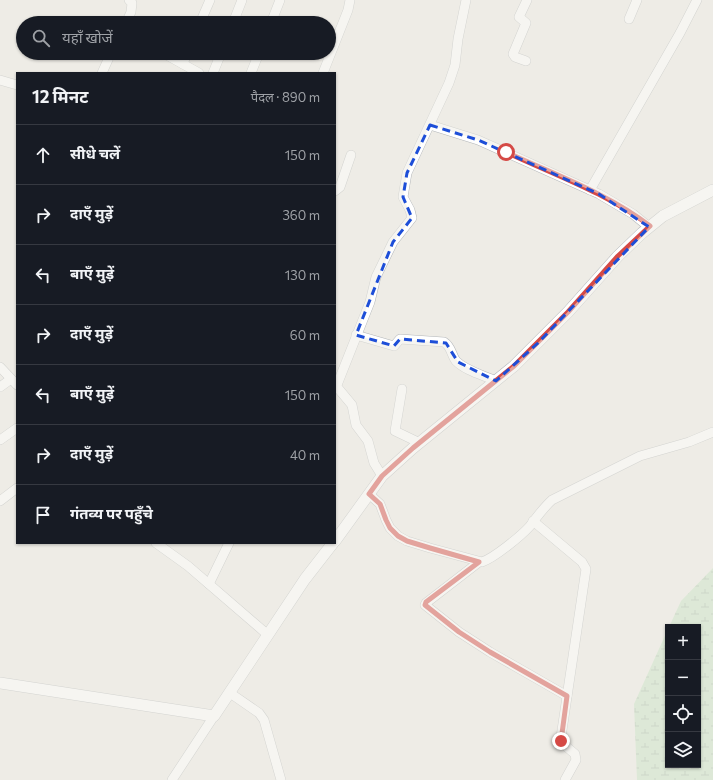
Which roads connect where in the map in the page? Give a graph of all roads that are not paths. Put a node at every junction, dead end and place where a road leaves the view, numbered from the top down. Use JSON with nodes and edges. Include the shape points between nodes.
{"nodes":[{"id":1,"x":210,"y":0,"type":"edge"},
{"id":2,"x":242,"y":0,"type":"edge"},
{"id":3,"x":280,"y":0,"type":"edge"},
{"id":4,"x":350,"y":0,"type":"edge"},
{"id":5,"x":466,"y":0,"type":"edge"},
{"id":6,"x":527,"y":0,"type":"edge"},
{"id":7,"x":637,"y":0,"type":"edge"},
{"id":8,"x":696,"y":0,"type":"edge"},
{"id":9,"x":132,"y":1,"type":"edge"},
{"id":10,"x":129,"y":16,"type":"edge"},
{"id":11,"x":203,"y":16,"type":"edge"},
{"id":12,"x":236,"y":16,"type":"edge"},
{"id":13,"x":274,"y":16,"type":"edge"},
{"id":14,"x":628,"y":19,"type":"dead end"},
{"id":15,"x":336,"y":40,"type":"edge"},
{"id":16,"x":108,"y":60,"type":"edge"},
{"id":17,"x":176,"y":60,"type":"edge"},
{"id":18,"x":184,"y":60,"type":"edge"},
{"id":19,"x":218,"y":60,"type":"edge"},
{"id":20,"x":256,"y":60,"type":"edge"},
{"id":21,"x":328,"y":60,"type":"edge"},
{"id":22,"x":526,"y":62,"type":"dead end"},
{"id":23,"x":183,"y":64,"type":"junction"},
{"id":24,"x":102,"y":72,"type":"edge"},
{"id":25,"x":197,"y":72,"type":"edge"},
{"id":26,"x":213,"y":72,"type":"edge"},
{"id":27,"x":251,"y":72,"type":"edge"},
{"id":28,"x":323,"y":72,"type":"edge"},
{"id":29,"x":0,"y":80,"type":"edge"},
{"id":30,"x":16,"y":85,"type":"edge"},
{"id":31,"x":430,"y":125,"type":"junction"},
{"id":32,"x":351,"y":155,"type":"dead end"},
{"id":33,"x":336,"y":190,"type":"edge"},
{"id":34,"x":590,"y":190,"type":"junction"},
{"id":35,"x":713,"y":190,"type":"edge"},
{"id":36,"x":650,"y":226,"type":"junction"},
{"id":37,"x":356,"y":335,"type":"junction"},
{"id":38,"x":0,"y":367,"type":"edge"},
{"id":39,"x":496,"y":381,"type":"junction"},
{"id":40,"x":14,"y":382,"type":"edge"},
{"id":41,"x":0,"y":387,"type":"edge"},
{"id":42,"x":402,"y":389,"type":"dead end"},
{"id":43,"x":16,"y":429,"type":"edge"},
{"id":44,"x":713,"y":432,"type":"edge"},
{"id":45,"x":0,"y":440,"type":"edge"},
{"id":46,"x":420,"y":443,"type":"junction"},
{"id":47,"x":382,"y":476,"type":"junction"},
{"id":48,"x":16,"y":489,"type":"edge"},
{"id":49,"x":369,"y":494,"type":"junction"},
{"id":50,"x":0,"y":501,"type":"edge"},
{"id":51,"x":533,"y":521,"type":"junction"},
{"id":52,"x":336,"y":539,"type":"edge"},
{"id":53,"x":157,"y":544,"type":"edge"},
{"id":54,"x":229,"y":544,"type":"edge"},
{"id":55,"x":332,"y":544,"type":"edge"},
{"id":56,"x":479,"y":562,"type":"junction"},
{"id":57,"x":209,"y":584,"type":"junction"},
{"id":58,"x":268,"y":635,"type":"junction"},
{"id":59,"x":0,"y":683,"type":"edge"},
{"id":60,"x":230,"y":693,"type":"junction"},
{"id":61,"x":567,"y":696,"type":"junction"},
{"id":62,"x":214,"y":716,"type":"junction"},
{"id":63,"x":172,"y":780,"type":"edge"},
{"id":64,"x":281,"y":780,"type":"edge"},
{"id":65,"x":565,"y":780,"type":"edge"}],
"edges":[{"from":1,"to":11,"type":"street"},
{"from":2,"to":12,"type":"street"},
{"from":3,"to":13,"type":"street"},
{"from":4,"to":15,"type":"street"},
{"from":5,"to":31,"type":"street","via":[[455,65]]},
{"from":6,"to":22,"type":"street","via":[[519,17],[526,24],[513,54]]},
{"from":7,"to":14,"type":"street"},
{"from":8,"to":34,"type":"street","via":[[680,33]]},
{"from":9,"to":10,"type":"street"},
{"from":16,"to":24,"type":"street"},
{"from":17,"to":23,"type":"street"},
{"from":18,"to":23,"type":"street"},
{"from":19,"to":26,"type":"street"},
{"from":20,"to":27,"type":"street"},
{"from":21,"to":28,"type":"street"},
{"from":23,"to":25,"type":"street"},
{"from":29,"to":30,"type":"street"},
{"from":31,"to":34,"type":"street","via":[[478,140]]},
{"from":31,"to":37,"type":"street","via":[[407,173],[403,197],[412,218],[393,242],[376,277],[370,302]]},
{"from":32,"to":33,"type":"street","via":[[340,187]]},
{"from":34,"to":36,"type":"street"},
{"from":35,"to":36,"type":"street","via":[[662,216]]},
{"from":36,"to":39,"type":"street","via":[[618,256],[538,343]]},
{"from":37,"to":39,"type":"street","via":[[394,346],[400,339],[444,342],[458,362]]},
{"from":37,"to":47,"type":"street","via":[[337,386],[352,405],[356,425],[368,441],[374,464]]},
{"from":38,"to":40,"type":"street"},
{"from":39,"to":46,"type":"street"},
{"from":40,"to":41,"type":"street"},
{"from":42,"to":46,"type":"street","via":[[394,431]]},
{"from":43,"to":45,"type":"street"},
{"from":44,"to":51,"type":"street","via":[[689,442],[640,456],[552,500]]},
{"from":46,"to":47,"type":"street"},
{"from":47,"to":49,"type":"street"},
{"from":48,"to":50,"type":"street"},
{"from":49,"to":52,"type":"street"},
{"from":49,"to":56,"type":"street","via":[[380,504],[390,528],[398,536],[407,541]]},
{"from":51,"to":56,"type":"street","via":[[497,553]]},
{"from":51,"to":61,"type":"street","via":[[585,565]]},
{"from":53,"to":57,"type":"street"},
{"from":54,"to":57,"type":"street"},
{"from":55,"to":58,"type":"street","via":[[305,579]]},
{"from":56,"to":61,"type":"street","via":[[426,602],[426,607],[490,652]]},
{"from":57,"to":58,"type":"street"},
{"from":58,"to":60,"type":"street"},
{"from":59,"to":62,"type":"street"},
{"from":60,"to":62,"type":"street"},
{"from":60,"to":64,"type":"street","via":[[259,713],[264,720]]},
{"from":61,"to":65,"type":"street","via":[[561,741],[575,754],[576,760]]},
{"from":62,"to":63,"type":"street"}]}
